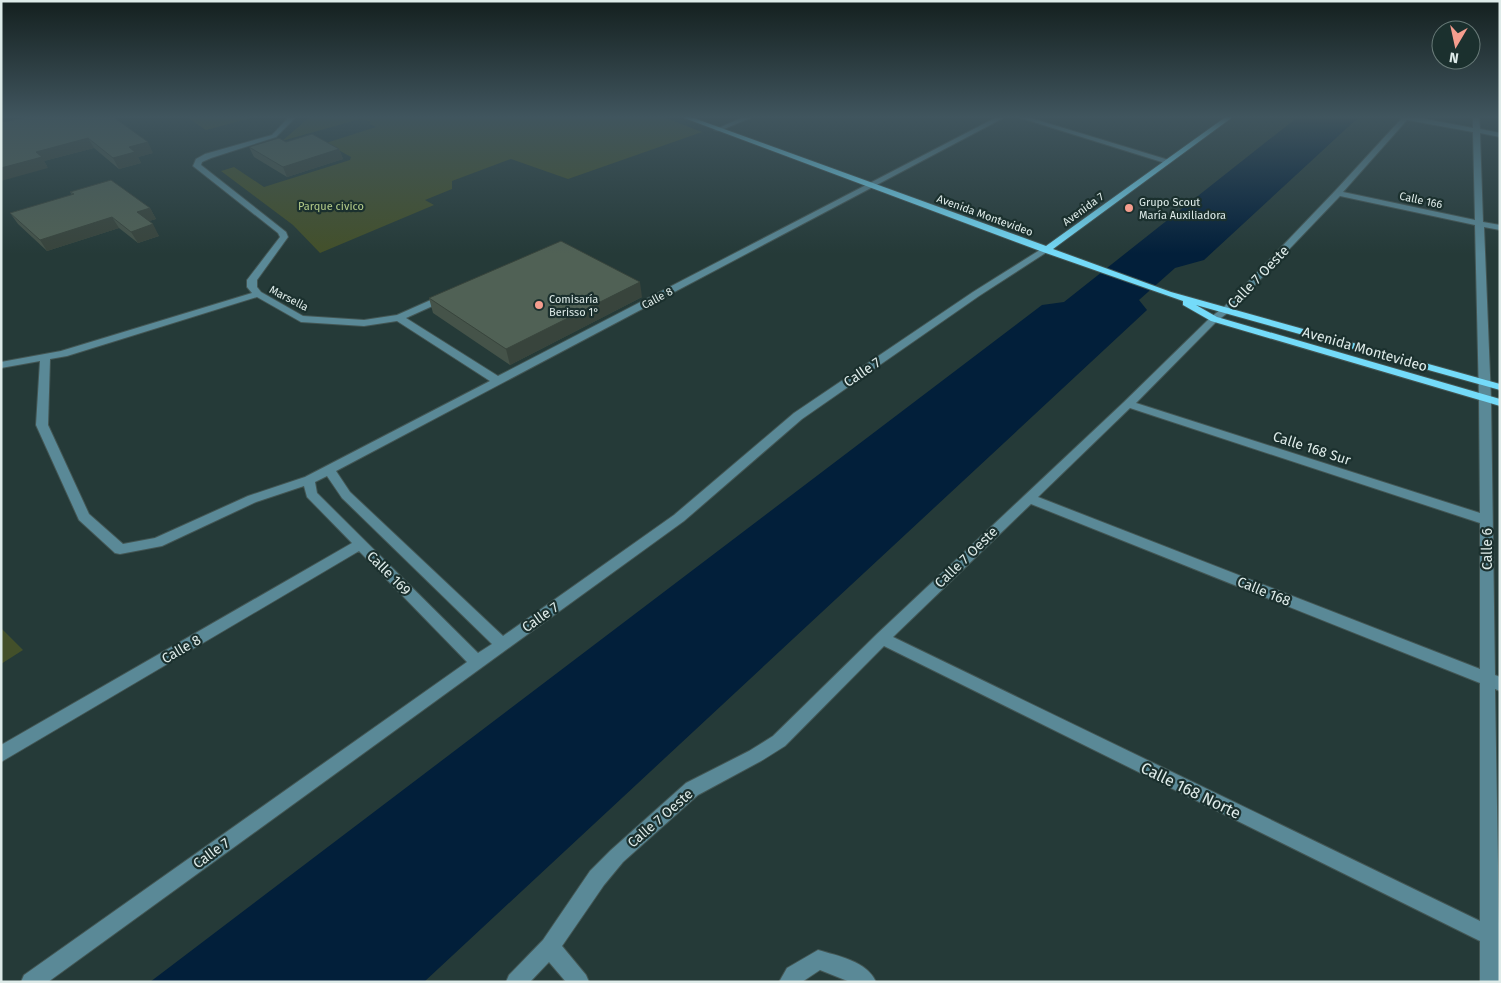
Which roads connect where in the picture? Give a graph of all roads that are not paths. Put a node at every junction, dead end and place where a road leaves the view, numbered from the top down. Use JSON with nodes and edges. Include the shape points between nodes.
{"nodes":[{"id":1,"x":199,"y":162,"type":"edge"},
{"id":2,"x":804,"y":162,"type":"edge"},
{"id":3,"x":916,"y":162,"type":"edge"},
{"id":4,"x":1167,"y":162,"type":"edge"},
{"id":5,"x":1366,"y":162,"type":"edge"},
{"id":6,"x":1477,"y":162,"type":"edge"},
{"id":7,"x":870,"y":186,"type":"junction"},
{"id":8,"x":1338,"y":194,"type":"junction"},
{"id":9,"x":1478,"y":224,"type":"junction"},
{"id":10,"x":1500,"y":228,"type":"edge"},
{"id":11,"x":1046,"y":250,"type":"junction"},
{"id":12,"x":258,"y":294,"type":"junction"},
{"id":13,"x":452,"y":294,"type":"edge"},
{"id":14,"x":1168,"y":294,"type":"junction"},
{"id":15,"x":1228,"y":309,"type":"junction"},
{"id":16,"x":399,"y":318,"type":"junction"},
{"id":17,"x":1214,"y":319,"type":"junction"},
{"id":18,"x":45,"y":359,"type":"junction"},
{"id":19,"x":1,"y":366,"type":"edge"},
{"id":20,"x":498,"y":381,"type":"junction"},
{"id":21,"x":1484,"y":383,"type":"junction"},
{"id":22,"x":1500,"y":387,"type":"edge"},
{"id":23,"x":1485,"y":399,"type":"junction"},
{"id":24,"x":1500,"y":403,"type":"edge"},
{"id":25,"x":1128,"y":404,"type":"junction"},
{"id":26,"x":329,"y":470,"type":"junction"},
{"id":27,"x":309,"y":480,"type":"junction"},
{"id":28,"x":1028,"y":498,"type":"junction"},
{"id":29,"x":1486,"y":520,"type":"junction"},
{"id":30,"x":361,"y":544,"type":"junction"},
{"id":31,"x":882,"y":638,"type":"junction"},
{"id":32,"x":502,"y":644,"type":"junction"},
{"id":33,"x":477,"y":662,"type":"junction"},
{"id":34,"x":1494,"y":682,"type":"edge"},
{"id":35,"x":1,"y":754,"type":"edge"},
{"id":36,"x":1495,"y":939,"type":"edge"},
{"id":37,"x":550,"y":947,"type":"junction"},
{"id":38,"x":31,"y":982,"type":"edge"},
{"id":39,"x":516,"y":982,"type":"edge"},
{"id":40,"x":579,"y":982,"type":"edge"},
{"id":41,"x":789,"y":982,"type":"edge"},
{"id":42,"x":866,"y":982,"type":"edge"},
{"id":43,"x":1490,"y":982,"type":"edge"}],
"edges":[{"from":1,"to":12,"type":"street","name":"Marsella","via":[[197,166],[282,232],[284,238],[252,280],[252,287]]},
{"from":2,"to":7,"type":"main road","name":"Avenida Montevideo"},
{"from":3,"to":7,"type":"street","name":"Calle 8"},
{"from":4,"to":11,"type":"main road","name":"Avenida 7"},
{"from":5,"to":8,"type":"street","name":"Calle 7 Oeste"},
{"from":6,"to":9,"type":"street","name":"Calle 6"},
{"from":7,"to":11,"type":"main road","name":"Avenida Montevideo"},
{"from":7,"to":20,"type":"street","name":"Calle 8"},
{"from":8,"to":9,"type":"street","name":"Calle 166"},
{"from":8,"to":15,"type":"street","name":"Calle 7 Oeste"},
{"from":9,"to":10,"type":"street","name":"Calle 166"},
{"from":9,"to":21,"type":"street","name":"Calle 6"},
{"from":11,"to":14,"type":"main road","name":"Avenida Montevideo"},
{"from":11,"to":32,"type":"street","name":"Calle 7","via":[[798,416],[680,518]]},
{"from":12,"to":16,"type":"street","name":"Marsella","via":[[301,319],[364,323]]},
{"from":12,"to":18,"type":"street"},
{"from":13,"to":16,"type":"street","name":"Marsella"},
{"from":14,"to":15,"type":"main road","name":"Avenida Montevideo"},
{"from":14,"to":17,"type":"main road","name":"Avenida Montevideo"},
{"from":15,"to":17,"type":"street","name":"Calle 7 Oeste"},
{"from":15,"to":21,"type":"main road","name":"Avenida Montevideo"},
{"from":16,"to":20,"type":"street"},
{"from":17,"to":23,"type":"main road","name":"Avenida Montevideo"},
{"from":17,"to":25,"type":"street","name":"Calle 7 Oeste"},
{"from":18,"to":19,"type":"street"},
{"from":18,"to":27,"type":"street","name":"Calle 8","via":[[42,425],[84,518],[120,549],[157,543],[252,499]]},
{"from":20,"to":26,"type":"street","name":"Calle 8"},
{"from":21,"to":22,"type":"main road","name":"Avenida Montevideo"},
{"from":21,"to":23,"type":"street","name":"Calle 6"},
{"from":23,"to":24,"type":"main road","name":"Avenida Montevideo"},
{"from":23,"to":29,"type":"street","name":"Calle 6"},
{"from":25,"to":28,"type":"street","name":"Calle 7 Oeste"},
{"from":25,"to":29,"type":"street","name":"Calle 168 Sur"},
{"from":26,"to":27,"type":"street","name":"Calle 8"},
{"from":26,"to":32,"type":"street","name":"Calle 169","via":[[346,495]]},
{"from":27,"to":30,"type":"street","name":"Calle 169","via":[[311,494]]},
{"from":28,"to":31,"type":"street","name":"Calle 7 Oeste"},
{"from":28,"to":34,"type":"street","name":"Calle 168"},
{"from":29,"to":34,"type":"street","name":"Calle 6"},
{"from":30,"to":33,"type":"street","name":"Calle 169"},
{"from":30,"to":35,"type":"street","name":"Calle 8"},
{"from":31,"to":36,"type":"street","name":"Calle 168 Norte"},
{"from":31,"to":37,"type":"street","name":"Calle 7 Oeste","via":[[779,741],[692,789],[617,856],[597,878]]},
{"from":32,"to":33,"type":"street","name":"Calle 7"},
{"from":33,"to":38,"type":"street","name":"Calle 7"},
{"from":34,"to":36,"type":"street","name":"Calle 6"},
{"from":36,"to":43,"type":"street","name":"Calle 6"},
{"from":37,"to":39,"type":"street","name":"Calle 7 Oeste"},
{"from":37,"to":40,"type":"street"},
{"from":41,"to":42,"type":"street","via":[[794,975],[818,960],[852,971]]}]}
